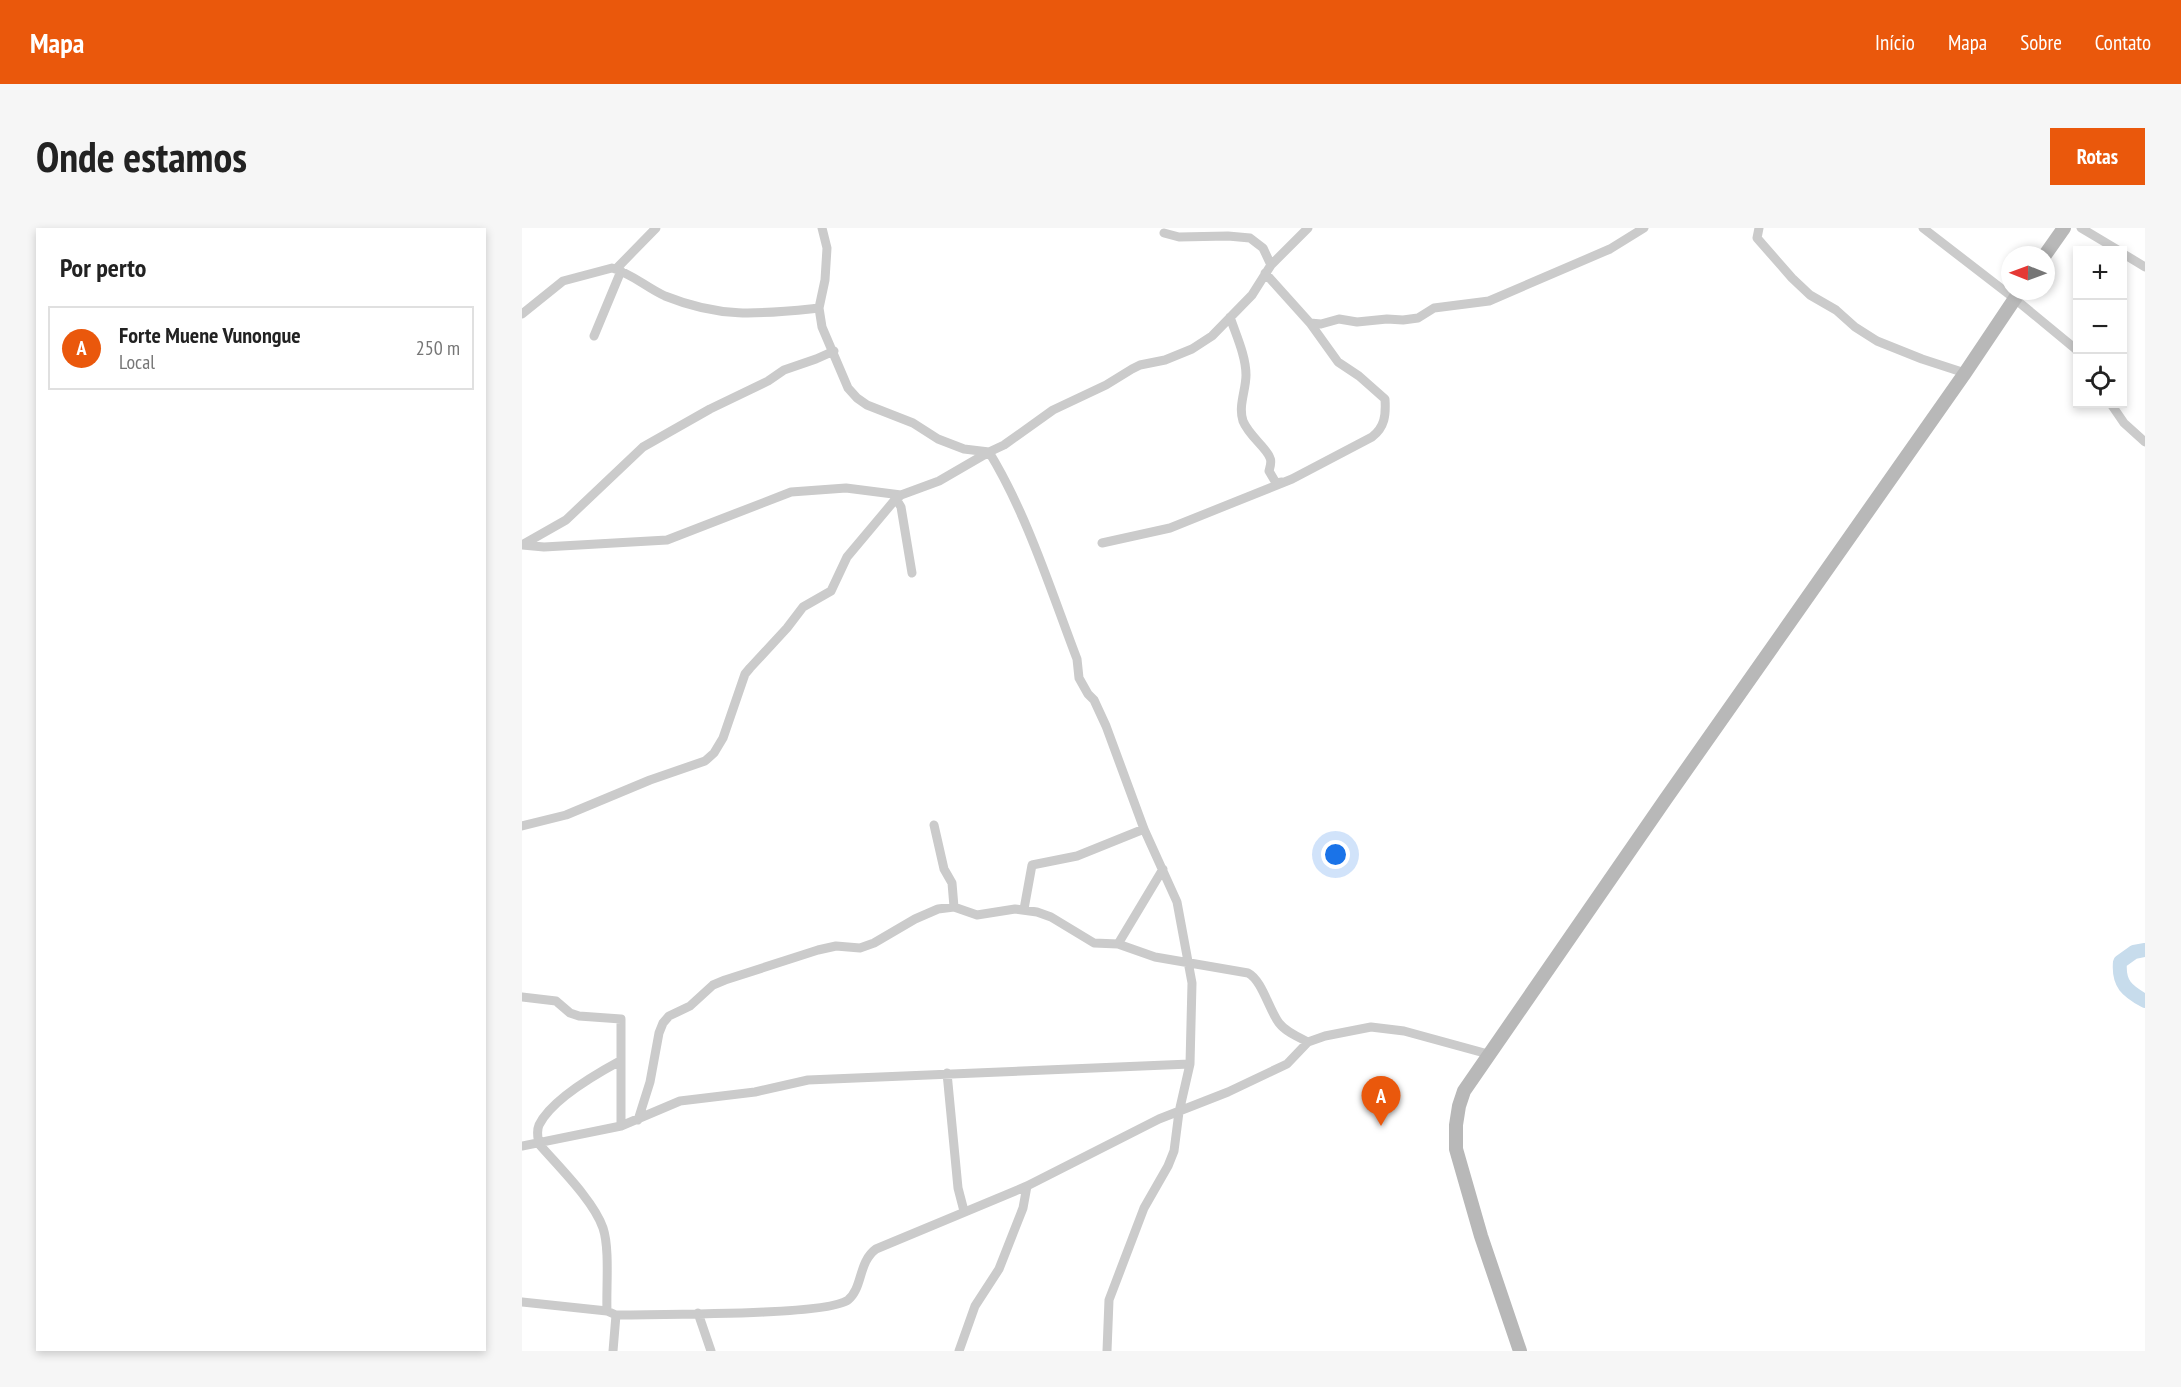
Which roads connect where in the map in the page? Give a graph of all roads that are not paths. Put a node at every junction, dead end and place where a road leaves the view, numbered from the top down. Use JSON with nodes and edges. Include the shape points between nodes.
{"nodes":[{"id":1,"x":656,"y":228,"type":"edge"},
{"id":2,"x":822,"y":228,"type":"edge"},
{"id":3,"x":1308,"y":228,"type":"edge"},
{"id":4,"x":1644,"y":228,"type":"edge"},
{"id":5,"x":1759,"y":228,"type":"edge"},
{"id":6,"x":1923,"y":228,"type":"edge"},
{"id":7,"x":2064,"y":228,"type":"edge"},
{"id":8,"x":2080,"y":228,"type":"edge"},
{"id":9,"x":1164,"y":233,"type":"dead end"},
{"id":10,"x":2051,"y":246,"type":"edge"},
{"id":11,"x":2111,"y":246,"type":"edge"},
{"id":12,"x":2127,"y":256,"type":"edge"},
{"id":13,"x":2145,"y":267,"type":"edge"},
{"id":14,"x":1268,"y":269,"type":"junction"},
{"id":15,"x":619,"y":270,"type":"junction"},
{"id":16,"x":2001,"y":284,"type":"edge"},
{"id":17,"x":2014,"y":300,"type":"edge"},
{"id":18,"x":2022,"y":300,"type":"edge"},
{"id":19,"x":819,"y":308,"type":"junction"},
{"id":20,"x":522,"y":314,"type":"edge"},
{"id":21,"x":1230,"y":317,"type":"junction"},
{"id":22,"x":1310,"y":322,"type":"junction"},
{"id":23,"x":594,"y":336,"type":"dead end"},
{"id":24,"x":2073,"y":346,"type":"edge"},
{"id":25,"x":834,"y":351,"type":"junction"},
{"id":26,"x":1965,"y":373,"type":"junction"},
{"id":27,"x":2114,"y":408,"type":"edge"},
{"id":28,"x":2145,"y":442,"type":"edge"},
{"id":29,"x":989,"y":452,"type":"junction"},
{"id":30,"x":1281,"y":482,"type":"junction"},
{"id":31,"x":897,"y":498,"type":"junction"},
{"id":32,"x":1102,"y":543,"type":"dead end"},
{"id":33,"x":522,"y":545,"type":"edge"},
{"id":34,"x":912,"y":573,"type":"dead end"},
{"id":35,"x":934,"y":825,"type":"dead end"},
{"id":36,"x":522,"y":826,"type":"edge"},
{"id":37,"x":1144,"y":829,"type":"junction"},
{"id":38,"x":1164,"y":869,"type":"junction"},
{"id":39,"x":954,"y":907,"type":"junction"},
{"id":40,"x":1024,"y":909,"type":"junction"},
{"id":41,"x":1118,"y":944,"type":"junction"},
{"id":42,"x":1189,"y":964,"type":"junction"},
{"id":43,"x":522,"y":997,"type":"edge"},
{"id":44,"x":1308,"y":1042,"type":"junction"},
{"id":45,"x":1488,"y":1054,"type":"junction"},
{"id":46,"x":620,"y":1061,"type":"junction"},
{"id":47,"x":1190,"y":1065,"type":"junction"},
{"id":48,"x":947,"y":1073,"type":"junction"},
{"id":49,"x":1179,"y":1112,"type":"junction"},
{"id":50,"x":638,"y":1120,"type":"junction"},
{"id":51,"x":621,"y":1126,"type":"junction"},
{"id":52,"x":539,"y":1144,"type":"junction"},
{"id":53,"x":522,"y":1146,"type":"edge"},
{"id":54,"x":1027,"y":1186,"type":"junction"},
{"id":55,"x":964,"y":1211,"type":"junction"},
{"id":56,"x":522,"y":1302,"type":"edge"},
{"id":57,"x":611,"y":1313,"type":"junction"},
{"id":58,"x":698,"y":1313,"type":"junction"},
{"id":59,"x":613,"y":1351,"type":"edge"},
{"id":60,"x":711,"y":1351,"type":"edge"},
{"id":61,"x":959,"y":1351,"type":"edge"},
{"id":62,"x":1107,"y":1351,"type":"edge"},
{"id":63,"x":1520,"y":1351,"type":"edge"}],
"edges":[{"from":1,"to":15,"type":"street"},
{"from":2,"to":19,"type":"street","via":[[827,248]]},
{"from":3,"to":14,"type":"street"},
{"from":4,"to":22,"type":"street","via":[[1610,249],[1489,301],[1434,308],[1418,318],[1403,320]]},
{"from":5,"to":26,"type":"street","via":[[1757,238],[1810,295],[1877,341]]},
{"from":6,"to":16,"type":"street"},
{"from":7,"to":10,"type":"street"},
{"from":8,"to":11,"type":"street"},
{"from":9,"to":14,"type":"street","via":[[1179,237],[1250,238],[1263,248]]},
{"from":12,"to":13,"type":"street"},
{"from":14,"to":21,"type":"street","via":[[1252,295]]},
{"from":14,"to":22,"type":"street"},
{"from":15,"to":19,"type":"street","via":[[663,295],[723,313]]},
{"from":15,"to":20,"type":"street","via":[[612,268],[563,282]]},
{"from":15,"to":23,"type":"street"},
{"from":17,"to":26,"type":"street"},
{"from":18,"to":24,"type":"street"},
{"from":19,"to":25,"type":"street","via":[[822,327]]},
{"from":21,"to":29,"type":"street","via":[[1192,350],[1132,369],[1053,410]]},
{"from":21,"to":30,"type":"street","via":[[1246,364],[1244,423],[1270,456],[1269,471],[1276,483]]},
{"from":22,"to":30,"type":"street","via":[[1338,362],[1385,399],[1383,426],[1372,438]]},
{"from":25,"to":29,"type":"street","via":[[848,388],[867,405],[913,423],[938,439],[964,449]]},
{"from":25,"to":33,"type":"street","via":[[784,370],[643,447],[566,520]]},
{"from":26,"to":45,"type":"street"},
{"from":27,"to":28,"type":"street"},
{"from":29,"to":31,"type":"street","via":[[939,481]]},
{"from":29,"to":37,"type":"street","via":[[1022,517],[1077,659],[1079,678],[1106,726]]},
{"from":30,"to":32,"type":"street","via":[[1170,528]]},
{"from":31,"to":33,"type":"street","via":[[846,488],[791,492],[666,540]]},
{"from":31,"to":34,"type":"street"},
{"from":31,"to":36,"type":"street","via":[[846,557],[831,591],[803,607],[750,668],[723,738],[705,761],[566,815]]},
{"from":35,"to":39,"type":"street","via":[[944,869],[952,883]]},
{"from":37,"to":38,"type":"street"},
{"from":37,"to":40,"type":"street","via":[[1077,856],[1032,866]]},
{"from":38,"to":41,"type":"street"},
{"from":38,"to":42,"type":"street","via":[[1177,902]]},
{"from":39,"to":40,"type":"street","via":[[977,915]]},
{"from":39,"to":50,"type":"street","via":[[915,919],[860,948],[836,946],[818,950],[713,985],[663,1023]]},
{"from":40,"to":41,"type":"street","via":[[1051,917],[1087,941]]},
{"from":41,"to":42,"type":"street"},
{"from":42,"to":44,"type":"street","via":[[1253,976],[1279,1023]]},
{"from":42,"to":47,"type":"street","via":[[1193,1003]]},
{"from":43,"to":46,"type":"street","via":[[556,1001],[579,1016],[621,1019]]},
{"from":44,"to":45,"type":"street","via":[[1371,1027],[1404,1031]]},
{"from":44,"to":49,"type":"street","via":[[1287,1064]]},
{"from":45,"to":63,"type":"street","via":[[1464,1091],[1455,1125],[1456,1149]]},
{"from":46,"to":51,"type":"street"},
{"from":46,"to":52,"type":"street","via":[[549,1110],[538,1127]]},
{"from":47,"to":48,"type":"street"},
{"from":47,"to":49,"type":"street"},
{"from":48,"to":50,"type":"street","via":[[808,1080],[755,1092],[680,1101]]},
{"from":48,"to":55,"type":"street","via":[[958,1188]]},
{"from":49,"to":54,"type":"street"},
{"from":49,"to":62,"type":"street","via":[[1174,1151],[1139,1219],[1109,1300]]},
{"from":50,"to":51,"type":"street"},
{"from":51,"to":52,"type":"street"},
{"from":52,"to":53,"type":"street"},
{"from":52,"to":57,"type":"street","via":[[590,1204],[603,1228]]},
{"from":54,"to":55,"type":"street"},
{"from":54,"to":61,"type":"street","via":[[1023,1208],[999,1269],[975,1306]]},
{"from":55,"to":58,"type":"street","via":[[869,1254],[851,1298],[842,1304],[780,1311]]},
{"from":56,"to":57,"type":"street"},
{"from":57,"to":58,"type":"street"},
{"from":57,"to":59,"type":"street"},
{"from":58,"to":60,"type":"street"}]}
